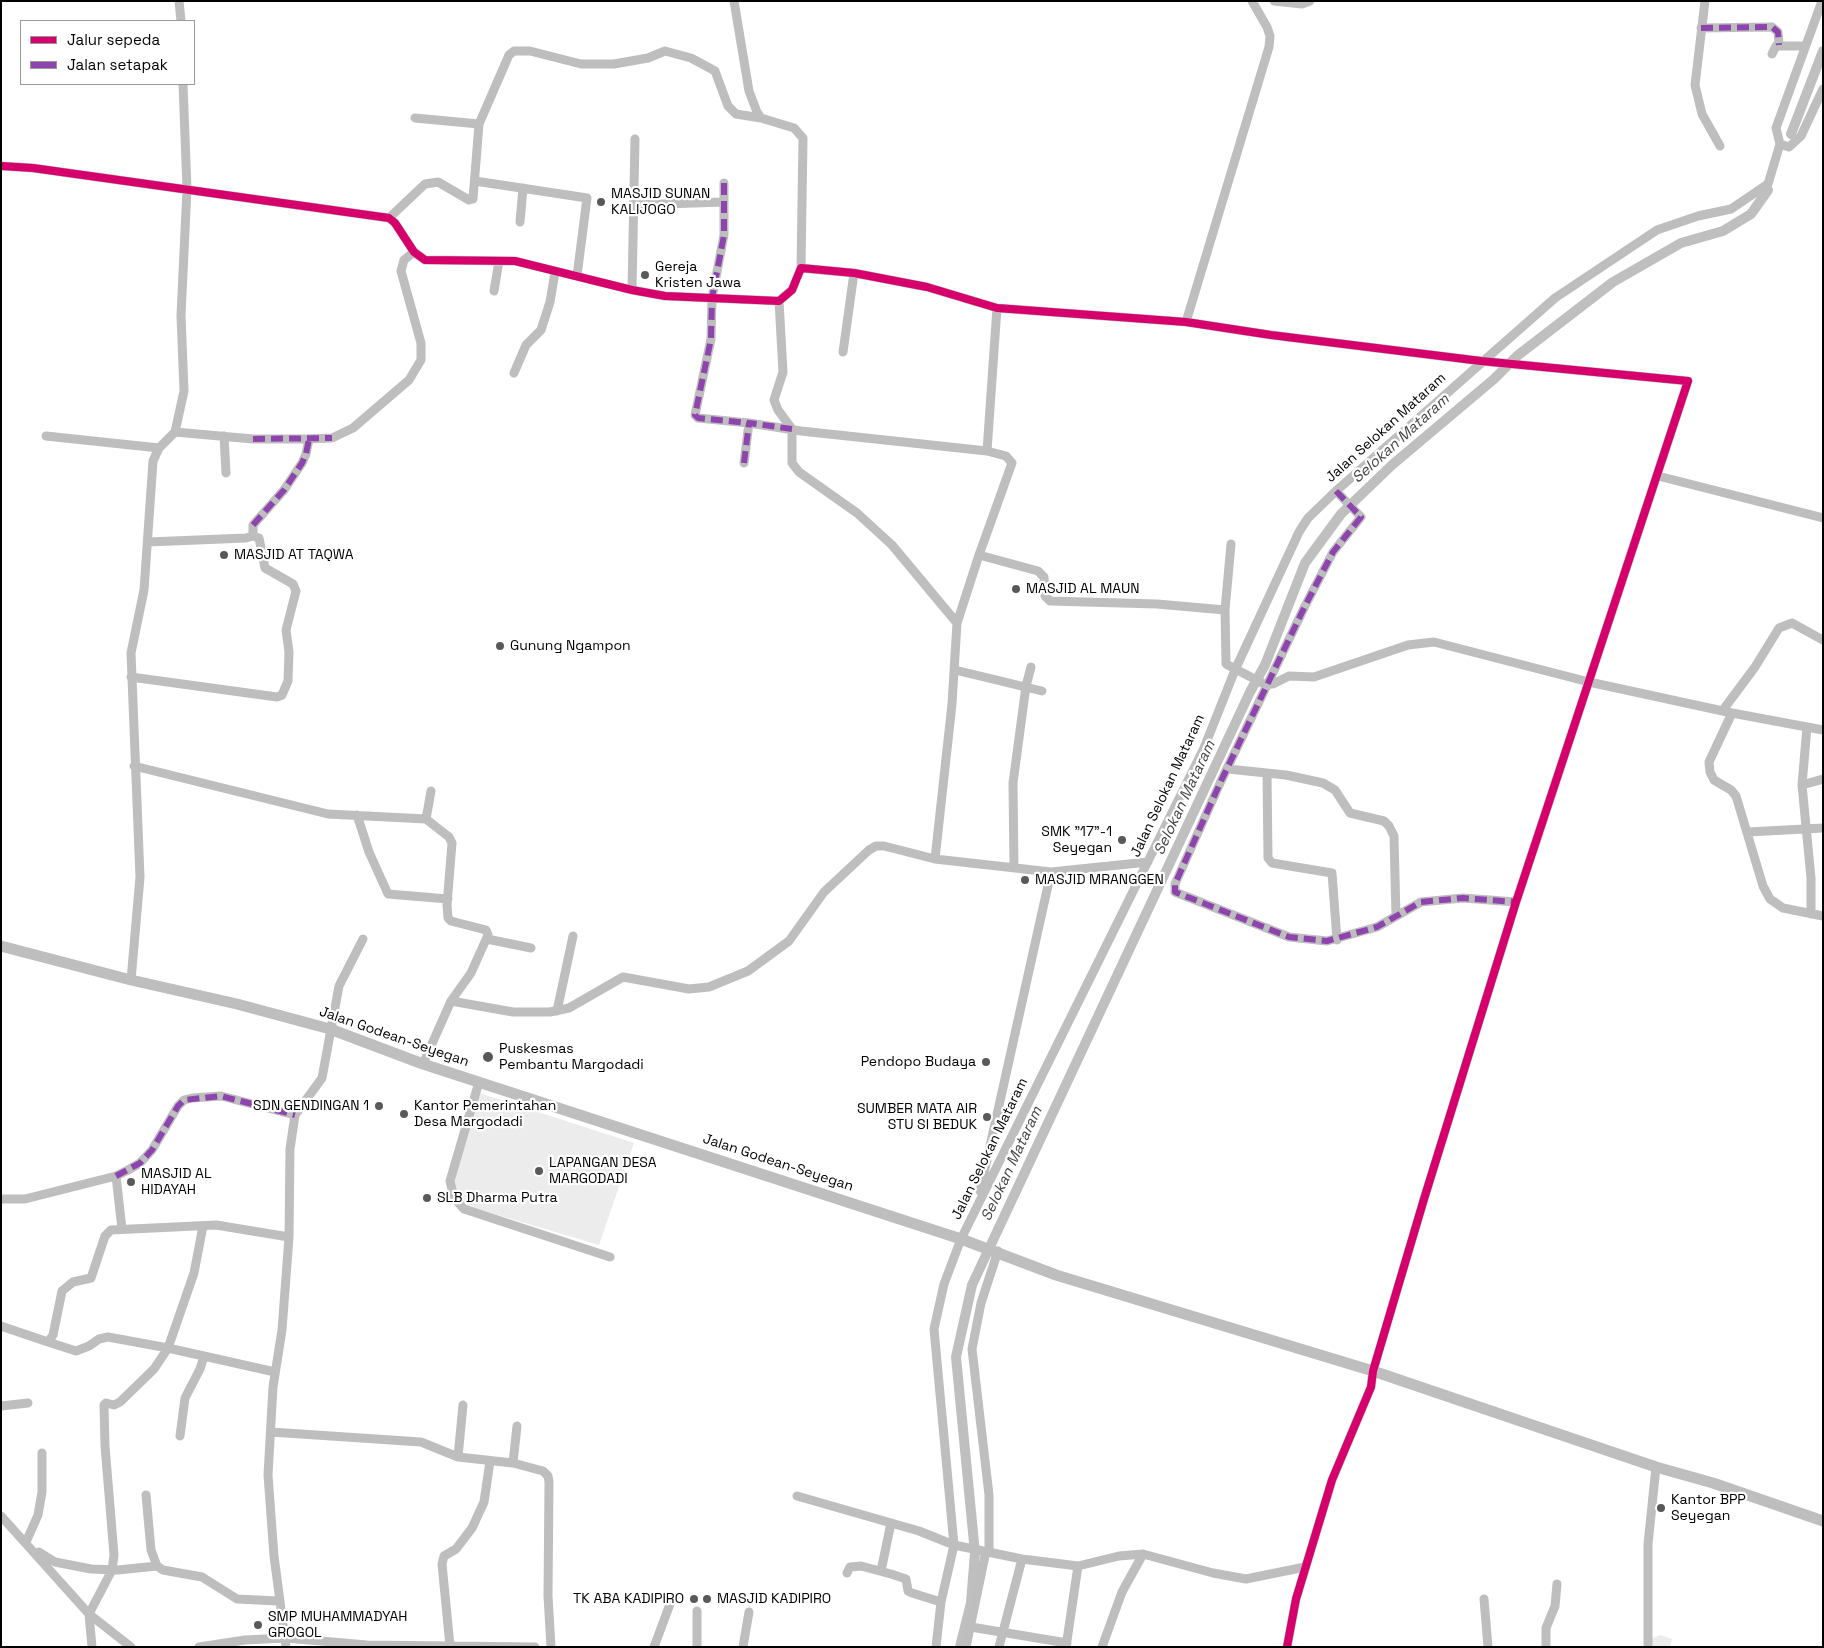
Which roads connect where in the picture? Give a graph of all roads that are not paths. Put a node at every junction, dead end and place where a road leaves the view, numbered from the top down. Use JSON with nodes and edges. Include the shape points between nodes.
{"nodes":[{"id":1,"x":180,"y":1,"type":"edge"},
{"id":2,"x":734,"y":1,"type":"edge"},
{"id":3,"x":1252,"y":1,"type":"edge"},
{"id":4,"x":1274,"y":1,"type":"edge"},
{"id":5,"x":1310,"y":1,"type":"edge"},
{"id":6,"x":1704,"y":1,"type":"edge"},
{"id":7,"x":1822,"y":1,"type":"edge"},
{"id":8,"x":181,"y":20,"type":"edge"},
{"id":9,"x":1701,"y":28,"type":"junction"},
{"id":10,"x":1779,"y":46,"type":"junction"},
{"id":11,"x":1804,"y":46,"type":"junction"},
{"id":12,"x":1772,"y":54,"type":"dead end"},
{"id":13,"x":183,"y":85,"type":"edge"},
{"id":14,"x":1823,"y":89,"type":"edge"},
{"id":15,"x":415,"y":118,"type":"dead end"},
{"id":16,"x":761,"y":118,"type":"junction"},
{"id":17,"x":479,"y":124,"type":"junction"},
{"id":18,"x":636,"y":139,"type":"dead end"},
{"id":19,"x":1720,"y":146,"type":"dead end"},
{"id":20,"x":1780,"y":148,"type":"junction"},
{"id":21,"x":1,"y":166,"type":"edge"},
{"id":22,"x":475,"y":181,"type":"junction"},
{"id":23,"x":724,"y":183,"type":"dead end"},
{"id":24,"x":523,"y":188,"type":"junction"},
{"id":25,"x":187,"y":189,"type":"junction"},
{"id":26,"x":724,"y":202,"type":"junction"},
{"id":27,"x":634,"y":205,"type":"junction"},
{"id":28,"x":389,"y":218,"type":"junction"},
{"id":29,"x":520,"y":222,"type":"dead end"},
{"id":30,"x":414,"y":252,"type":"junction"},
{"id":31,"x":499,"y":261,"type":"junction"},
{"id":32,"x":801,"y":268,"type":"junction"},
{"id":33,"x":556,"y":272,"type":"junction"},
{"id":34,"x":854,"y":273,"type":"junction"},
{"id":35,"x":577,"y":276,"type":"junction"},
{"id":36,"x":632,"y":290,"type":"junction"},
{"id":37,"x":494,"y":291,"type":"dead end"},
{"id":38,"x":712,"y":298,"type":"junction"},
{"id":39,"x":780,"y":301,"type":"junction"},
{"id":40,"x":997,"y":308,"type":"junction"},
{"id":41,"x":1186,"y":322,"type":"junction"},
{"id":42,"x":843,"y":352,"type":"dead end"},
{"id":43,"x":1481,"y":361,"type":"junction"},
{"id":44,"x":514,"y":373,"type":"dead end"},
{"id":45,"x":749,"y":422,"type":"junction"},
{"id":46,"x":792,"y":429,"type":"junction"},
{"id":47,"x":175,"y":432,"type":"junction"},
{"id":48,"x":46,"y":436,"type":"dead end"},
{"id":49,"x":224,"y":436,"type":"junction"},
{"id":50,"x":309,"y":439,"type":"junction"},
{"id":51,"x":159,"y":448,"type":"junction"},
{"id":52,"x":987,"y":451,"type":"junction"},
{"id":53,"x":744,"y":463,"type":"dead end"},
{"id":54,"x":226,"y":473,"type":"dead end"},
{"id":55,"x":1658,"y":476,"type":"junction"},
{"id":56,"x":1336,"y":491,"type":"junction"},
{"id":57,"x":1823,"y":518,"type":"edge"},
{"id":58,"x":253,"y":536,"type":"junction"},
{"id":59,"x":148,"y":542,"type":"junction"},
{"id":60,"x":1231,"y":544,"type":"dead end"},
{"id":61,"x":979,"y":555,"type":"junction"},
{"id":62,"x":1225,"y":610,"type":"junction"},
{"id":63,"x":957,"y":623,"type":"junction"},
{"id":64,"x":1823,"y":640,"type":"edge"},
{"id":65,"x":1031,"y":668,"type":"dead end"},
{"id":66,"x":955,"y":670,"type":"junction"},
{"id":67,"x":1235,"y":670,"type":"junction"},
{"id":68,"x":131,"y":677,"type":"junction"},
{"id":69,"x":1589,"y":682,"type":"junction"},
{"id":70,"x":1027,"y":683,"type":"junction"},
{"id":71,"x":1266,"y":684,"type":"junction"},
{"id":72,"x":1042,"y":690,"type":"dead end"},
{"id":73,"x":1728,"y":712,"type":"junction"},
{"id":74,"x":1807,"y":727,"type":"junction"},
{"id":75,"x":1823,"y":730,"type":"edge"},
{"id":76,"x":134,"y":766,"type":"junction"},
{"id":77,"x":1228,"y":769,"type":"junction"},
{"id":78,"x":1268,"y":773,"type":"junction"},
{"id":79,"x":1823,"y":779,"type":"edge"},
{"id":80,"x":1802,"y":784,"type":"junction"},
{"id":81,"x":431,"y":791,"type":"dead end"},
{"id":82,"x":357,"y":815,"type":"junction"},
{"id":83,"x":426,"y":819,"type":"junction"},
{"id":84,"x":1823,"y":828,"type":"edge"},
{"id":85,"x":1805,"y":829,"type":"junction"},
{"id":86,"x":1748,"y":832,"type":"junction"},
{"id":87,"x":935,"y":859,"type":"junction"},
{"id":88,"x":1148,"y":862,"type":"junction"},
{"id":89,"x":1014,"y":868,"type":"junction"},
{"id":90,"x":1051,"y":872,"type":"junction"},
{"id":91,"x":448,"y":899,"type":"junction"},
{"id":92,"x":1516,"y":902,"type":"junction"},
{"id":93,"x":1811,"y":914,"type":"junction"},
{"id":94,"x":1396,"y":916,"type":"junction"},
{"id":95,"x":1823,"y":916,"type":"edge"},
{"id":96,"x":573,"y":936,"type":"dead end"},
{"id":97,"x":363,"y":939,"type":"dead end"},
{"id":98,"x":486,"y":939,"type":"junction"},
{"id":99,"x":1337,"y":940,"type":"junction"},
{"id":100,"x":1,"y":946,"type":"edge"},
{"id":101,"x":531,"y":948,"type":"dead end"},
{"id":102,"x":131,"y":980,"type":"junction"},
{"id":103,"x":450,"y":1001,"type":"junction"},
{"id":104,"x":557,"y":1011,"type":"junction"},
{"id":105,"x":330,"y":1029,"type":"junction"},
{"id":106,"x":423,"y":1064,"type":"junction"},
{"id":107,"x":479,"y":1082,"type":"junction"},
{"id":108,"x":295,"y":1115,"type":"junction"},
{"id":109,"x":116,"y":1176,"type":"junction"},
{"id":110,"x":1,"y":1198,"type":"edge"},
{"id":111,"x":977,"y":1206,"type":"junction"},
{"id":112,"x":204,"y":1226,"type":"junction"},
{"id":113,"x":122,"y":1229,"type":"junction"},
{"id":114,"x":289,"y":1237,"type":"junction"},
{"id":115,"x":966,"y":1240,"type":"junction"},
{"id":116,"x":995,"y":1250,"type":"junction"},
{"id":117,"x":610,"y":1257,"type":"dead end"},
{"id":118,"x":1,"y":1326,"type":"edge"},
{"id":119,"x":48,"y":1342,"type":"junction"},
{"id":120,"x":168,"y":1348,"type":"junction"},
{"id":121,"x":204,"y":1356,"type":"junction"},
{"id":122,"x":275,"y":1372,"type":"junction"},
{"id":123,"x":1373,"y":1372,"type":"junction"},
{"id":124,"x":28,"y":1403,"type":"dead end"},
{"id":125,"x":463,"y":1405,"type":"dead end"},
{"id":126,"x":1,"y":1406,"type":"edge"},
{"id":127,"x":516,"y":1426,"type":"dead end"},
{"id":128,"x":270,"y":1432,"type":"junction"},
{"id":129,"x":180,"y":1436,"type":"dead end"},
{"id":130,"x":42,"y":1453,"type":"dead end"},
{"id":131,"x":458,"y":1457,"type":"junction"},
{"id":132,"x":490,"y":1461,"type":"junction"},
{"id":133,"x":513,"y":1463,"type":"junction"},
{"id":134,"x":1656,"y":1467,"type":"junction"},
{"id":135,"x":146,"y":1495,"type":"dead end"},
{"id":136,"x":797,"y":1496,"type":"dead end"},
{"id":137,"x":1,"y":1516,"type":"edge"},
{"id":138,"x":1823,"y":1521,"type":"edge"},
{"id":139,"x":891,"y":1523,"type":"junction"},
{"id":140,"x":29,"y":1545,"type":"junction"},
{"id":141,"x":954,"y":1545,"type":"junction"},
{"id":142,"x":986,"y":1552,"type":"junction"},
{"id":143,"x":1143,"y":1554,"type":"junction"},
{"id":144,"x":1022,"y":1559,"type":"junction"},
{"id":145,"x":156,"y":1566,"type":"junction"},
{"id":146,"x":1078,"y":1566,"type":"junction"},
{"id":147,"x":1305,"y":1567,"type":"junction"},
{"id":148,"x":112,"y":1570,"type":"junction"},
{"id":149,"x":881,"y":1571,"type":"junction"},
{"id":150,"x":847,"y":1573,"type":"dead end"},
{"id":151,"x":1557,"y":1584,"type":"dead end"},
{"id":152,"x":1484,"y":1599,"type":"dead end"},
{"id":153,"x":278,"y":1601,"type":"junction"},
{"id":154,"x":942,"y":1602,"type":"junction"},
{"id":155,"x":670,"y":1604,"type":"dead end"},
{"id":156,"x":697,"y":1611,"type":"dead end"},
{"id":157,"x":749,"y":1612,"type":"dead end"},
{"id":158,"x":89,"y":1614,"type":"junction"},
{"id":159,"x":971,"y":1627,"type":"junction"},
{"id":160,"x":1003,"y":1632,"type":"junction"},
{"id":161,"x":286,"y":1642,"type":"edge"},
{"id":162,"x":1066,"y":1645,"type":"edge"},
{"id":163,"x":450,"y":1646,"type":"edge"},
{"id":164,"x":92,"y":1647,"type":"edge"},
{"id":165,"x":131,"y":1647,"type":"edge"},
{"id":166,"x":198,"y":1647,"type":"edge"},
{"id":167,"x":481,"y":1647,"type":"edge"},
{"id":168,"x":535,"y":1647,"type":"edge"},
{"id":169,"x":551,"y":1647,"type":"edge"},
{"id":170,"x":654,"y":1647,"type":"edge"},
{"id":171,"x":697,"y":1647,"type":"edge"},
{"id":172,"x":743,"y":1647,"type":"edge"},
{"id":173,"x":936,"y":1647,"type":"edge"},
{"id":174,"x":966,"y":1647,"type":"edge"},
{"id":175,"x":999,"y":1647,"type":"edge"},
{"id":176,"x":1102,"y":1647,"type":"edge"},
{"id":177,"x":1287,"y":1647,"type":"edge"},
{"id":178,"x":1488,"y":1647,"type":"edge"},
{"id":179,"x":1546,"y":1647,"type":"edge"},
{"id":180,"x":1648,"y":1647,"type":"edge"}],
"edges":[{"from":1,"to":8,"type":"street"},
{"from":2,"to":16,"type":"street","via":[[750,96]]},
{"from":3,"to":41,"type":"street","via":[[1267,27],[1269,47]]},
{"from":4,"to":5,"type":"street","via":[[1302,4]]},
{"from":6,"to":9,"type":"street"},
{"from":7,"to":11,"type":"street"},
{"from":9,"to":10,"type":"street","via":[[1772,26],[1778,32]]},
{"from":9,"to":19,"type":"street","via":[[1695,69],[1696,99],[1711,134]]},
{"from":10,"to":11,"type":"street"},
{"from":10,"to":12,"type":"street"},
{"from":11,"to":20,"type":"street","via":[[1776,128]]},
{"from":13,"to":25,"type":"street"},
{"from":14,"to":20,"type":"street","via":[[1801,136],[1789,147]]},
{"from":15,"to":17,"type":"street"},
{"from":16,"to":17,"type":"street","via":[[736,114],[728,106],[715,70],[691,58],[665,51],[648,58],[614,64],[581,64],[520,49],[509,55]]},
{"from":16,"to":32,"type":"street","via":[[794,128],[803,138]]},
{"from":17,"to":22,"type":"street"},
{"from":18,"to":27,"type":"street"},
{"from":20,"to":43,"type":"street","name":"Jalan Selokan Mataram","via":[[1768,184],[1731,209],[1681,221],[1645,237],[1555,298]]},
{"from":21,"to":25,"type":"street"},
{"from":22,"to":24,"type":"street"},
{"from":22,"to":28,"type":"street","via":[[475,195],[469,200],[438,182],[425,184]]},
{"from":23,"to":26,"type":"street"},
{"from":24,"to":29,"type":"street"},
{"from":24,"to":35,"type":"street","via":[[587,198]]},
{"from":25,"to":28,"type":"street"},
{"from":25,"to":47,"type":"street","via":[[180,315],[184,391]]},
{"from":26,"to":27,"type":"street"},
{"from":26,"to":38,"type":"street","via":[[724,235]]},
{"from":27,"to":36,"type":"street"},
{"from":28,"to":30,"type":"street"},
{"from":30,"to":31,"type":"street","via":[[425,260]]},
{"from":30,"to":50,"type":"street","via":[[404,260],[401,271],[422,349],[417,368],[409,380],[353,428],[332,438]]},
{"from":31,"to":33,"type":"street","via":[[515,260]]},
{"from":31,"to":37,"type":"street"},
{"from":32,"to":34,"type":"street"},
{"from":32,"to":39,"type":"street","via":[[792,290]]},
{"from":33,"to":35,"type":"street"},
{"from":33,"to":44,"type":"street","via":[[541,330],[526,344]]},
{"from":34,"to":40,"type":"street","via":[[927,286]]},
{"from":34,"to":42,"type":"street"},
{"from":35,"to":36,"type":"street"},
{"from":36,"to":38,"type":"street","via":[[665,296]]},
{"from":38,"to":39,"type":"street"},
{"from":38,"to":45,"type":"street","via":[[710,347],[695,415],[698,418]]},
{"from":39,"to":46,"type":"street","via":[[782,372],[774,400]]},
{"from":40,"to":41,"type":"street"},
{"from":40,"to":52,"type":"street"},
{"from":41,"to":43,"type":"street"},
{"from":43,"to":55,"type":"street","via":[[1688,381]]},
{"from":43,"to":56,"type":"street","name":"Jalan Selokan Mataram"},
{"from":45,"to":46,"type":"street"},
{"from":45,"to":53,"type":"street"},
{"from":46,"to":52,"type":"street"},
{"from":46,"to":63,"type":"street","via":[[790,456],[795,468],[857,513],[892,545]]},
{"from":47,"to":49,"type":"street"},
{"from":47,"to":51,"type":"street"},
{"from":48,"to":51,"type":"street"},
{"from":49,"to":50,"type":"street"},
{"from":49,"to":54,"type":"street"},
{"from":50,"to":58,"type":"street","via":[[302,463],[284,490],[253,525]]},
{"from":51,"to":59,"type":"street","via":[[153,461]]},
{"from":52,"to":61,"type":"street","via":[[1006,456],[1012,463]]},
{"from":55,"to":57,"type":"street"},
{"from":55,"to":69,"type":"street"},
{"from":56,"to":67,"type":"street","name":"Jalan Selokan Mataram","via":[[1308,518],[1299,532]]},
{"from":56,"to":71,"type":"street","via":[[1361,516],[1333,552]]},
{"from":58,"to":59,"type":"street"},
{"from":58,"to":68,"type":"street","via":[[261,539],[266,568],[293,584],[296,591],[286,630],[289,666],[282,695],[277,697]]},
{"from":59,"to":68,"type":"street","via":[[143,601],[131,653]]},
{"from":60,"to":62,"type":"street"},
{"from":61,"to":62,"type":"street","via":[[1038,571],[1044,577],[1045,596],[1050,601],[1119,602]]},
{"from":61,"to":63,"type":"street"},
{"from":62,"to":67,"type":"street","via":[[1225,661]]},
{"from":63,"to":66,"type":"street"},
{"from":64,"to":73,"type":"street","via":[[1792,623],[1779,628]]},
{"from":65,"to":70,"type":"street"},
{"from":66,"to":70,"type":"street"},
{"from":66,"to":87,"type":"street"},
{"from":67,"to":71,"type":"street"},
{"from":67,"to":88,"type":"street","name":"Jalan Selokan Mataram","via":[[1204,748]]},
{"from":68,"to":76,"type":"street"},
{"from":69,"to":71,"type":"street","via":[[1425,642],[1314,677],[1289,676]]},
{"from":69,"to":73,"type":"street"},
{"from":69,"to":92,"type":"street"},
{"from":70,"to":72,"type":"street"},
{"from":70,"to":89,"type":"street","via":[[1013,783]]},
{"from":71,"to":77,"type":"street"},
{"from":73,"to":74,"type":"street"},
{"from":73,"to":86,"type":"street","via":[[1709,762],[1710,772],[1714,780],[1736,796]]},
{"from":74,"to":75,"type":"street"},
{"from":74,"to":80,"type":"street"},
{"from":76,"to":82,"type":"street","via":[[328,814]]},
{"from":76,"to":102,"type":"street","via":[[140,877]]},
{"from":77,"to":78,"type":"street"},
{"from":77,"to":99,"type":"street","via":[[1175,884],[1175,892],[1289,937]]},
{"from":78,"to":94,"type":"street","via":[[1323,784],[1334,790],[1350,813],[1384,821],[1389,826],[1394,836]]},
{"from":78,"to":99,"type":"street","via":[[1268,858],[1272,863],[1332,873]]},
{"from":79,"to":80,"type":"street"},
{"from":80,"to":85,"type":"street"},
{"from":81,"to":83,"type":"street"},
{"from":82,"to":83,"type":"street"},
{"from":82,"to":91,"type":"street","via":[[388,894]]},
{"from":83,"to":91,"type":"street","via":[[452,843]]},
{"from":84,"to":85,"type":"street"},
{"from":85,"to":86,"type":"street"},
{"from":85,"to":93,"type":"street","via":[[1811,878]]},
{"from":86,"to":93,"type":"street","via":[[1763,886],[1770,899],[1783,908]]},
{"from":87,"to":89,"type":"street"},
{"from":87,"to":104,"type":"street","via":[[884,846],[869,850],[824,892],[789,941],[748,971],[725,981],[689,989],[623,977],[578,1003]]},
{"from":88,"to":90,"type":"street"},
{"from":88,"to":111,"type":"street","name":"Jalan Selokan Mataram"},
{"from":89,"to":90,"type":"street"},
{"from":90,"to":111,"type":"street"},
{"from":91,"to":98,"type":"street","via":[[447,914],[451,921],[486,930]]},
{"from":92,"to":94,"type":"street","via":[[1442,899],[1414,904]]},
{"from":92,"to":123,"type":"street"},
{"from":93,"to":95,"type":"street"},
{"from":94,"to":99,"type":"street","via":[[1377,927]]},
{"from":96,"to":104,"type":"street"},
{"from":97,"to":105,"type":"street","via":[[339,986]]},
{"from":98,"to":101,"type":"street"},
{"from":98,"to":103,"type":"street","via":[[471,973]]},
{"from":100,"to":102,"type":"main road","name":"Jalan Godean-Seyegan"},
{"from":102,"to":105,"type":"main road","name":"Jalan Godean-Seyegan"},
{"from":103,"to":104,"type":"street","via":[[512,1012]]},
{"from":103,"to":106,"type":"street"},
{"from":105,"to":106,"type":"main road","name":"Jalan Godean-Seyegan"},
{"from":105,"to":108,"type":"street","via":[[322,1078]]},
{"from":106,"to":107,"type":"main road","name":"Jalan Godean-Seyegan"},
{"from":107,"to":115,"type":"main road","name":"Jalan Godean-Seyegan"},
{"from":107,"to":117,"type":"street","via":[[450,1180],[454,1198],[464,1209]]},
{"from":108,"to":109,"type":"street","via":[[221,1096],[184,1100],[152,1150],[140,1163]]},
{"from":108,"to":114,"type":"street","via":[[290,1149]]},
{"from":109,"to":110,"type":"street","via":[[25,1199]]},
{"from":109,"to":113,"type":"street"},
{"from":111,"to":115,"type":"street","name":"Jalan Selokan Mataram"},
{"from":112,"to":113,"type":"street"},
{"from":112,"to":114,"type":"street"},
{"from":112,"to":120,"type":"street","via":[[194,1273]]},
{"from":113,"to":119,"type":"street","via":[[107,1232],[91,1278],[65,1287],[53,1335]]},
{"from":114,"to":122,"type":"street","via":[[282,1330]]},
{"from":115,"to":116,"type":"main road","name":"Jalan Godean-Seyegan"},
{"from":115,"to":141,"type":"street","name":"Jalan Selokan Mataram","via":[[944,1284],[934,1329]]},
{"from":116,"to":123,"type":"main road","name":"Jalan Godean-Seyegan","via":[[1056,1275]]},
{"from":116,"to":142,"type":"street","via":[[972,1349],[989,1495]]},
{"from":118,"to":119,"type":"street"},
{"from":119,"to":120,"type":"street","via":[[76,1351],[108,1337]]},
{"from":120,"to":121,"type":"street"},
{"from":120,"to":148,"type":"street","via":[[154,1369],[120,1402],[114,1405],[106,1402],[104,1405],[114,1555]]},
{"from":121,"to":122,"type":"street"},
{"from":121,"to":129,"type":"street","via":[[185,1398]]},
{"from":122,"to":128,"type":"street"},
{"from":123,"to":134,"type":"main road","name":"Jalan Godean-Seyegan"},
{"from":123,"to":147,"type":"street","via":[[1372,1387],[1332,1480]]},
{"from":124,"to":126,"type":"street"},
{"from":125,"to":131,"type":"street"},
{"from":127,"to":133,"type":"street"},
{"from":128,"to":131,"type":"street","via":[[421,1442]]},
{"from":128,"to":153,"type":"street","via":[[268,1475]]},
{"from":130,"to":140,"type":"street","via":[[42,1492]]},
{"from":131,"to":132,"type":"street"},
{"from":132,"to":133,"type":"street"},
{"from":132,"to":163,"type":"street","via":[[484,1502],[472,1528],[456,1550],[444,1556],[442,1564]]},
{"from":133,"to":169,"type":"street","via":[[543,1470],[549,1482]]},
{"from":134,"to":138,"type":"main road","name":"Jalan Godean-Seyegan"},
{"from":134,"to":180,"type":"street","via":[[1648,1544]]},
{"from":135,"to":145,"type":"street","via":[[151,1550]]},
{"from":136,"to":139,"type":"street"},
{"from":137,"to":140,"type":"street"},
{"from":139,"to":141,"type":"street","via":[[919,1530]]},
{"from":139,"to":149,"type":"street"},
{"from":140,"to":148,"type":"street","via":[[55,1562]]},
{"from":140,"to":158,"type":"street"},
{"from":141,"to":142,"type":"street"},
{"from":141,"to":154,"type":"street","name":"Jalan Selokan Mataram"},
{"from":142,"to":144,"type":"street"},
{"from":142,"to":159,"type":"street"},
{"from":143,"to":146,"type":"street"},
{"from":143,"to":147,"type":"street","via":[[1246,1579]]},
{"from":143,"to":176,"type":"street","via":[[1122,1592]]},
{"from":144,"to":146,"type":"street"},
{"from":144,"to":160,"type":"street"},
{"from":145,"to":148,"type":"street"},
{"from":145,"to":153,"type":"street","via":[[202,1576],[237,1599]]},
{"from":146,"to":162,"type":"street"},
{"from":147,"to":177,"type":"street"},
{"from":148,"to":158,"type":"street"},
{"from":149,"to":150,"type":"street","via":[[853,1566]]},
{"from":149,"to":154,"type":"street","via":[[906,1579],[908,1591]]},
{"from":151,"to":179,"type":"street","via":[[1555,1606],[1546,1628]]},
{"from":152,"to":178,"type":"street"},
{"from":153,"to":161,"type":"street"},
{"from":154,"to":173,"type":"street","name":"Jalan Selokan Mataram"},
{"from":155,"to":170,"type":"street"},
{"from":156,"to":171,"type":"street"},
{"from":157,"to":172,"type":"street"},
{"from":158,"to":164,"type":"street"},
{"from":158,"to":165,"type":"street"},
{"from":159,"to":160,"type":"street"},
{"from":159,"to":174,"type":"street"},
{"from":160,"to":162,"type":"street"},
{"from":160,"to":175,"type":"street"},
{"from":161,"to":163,"type":"street"},
{"from":161,"to":166,"type":"street","via":[[245,1640]]},
{"from":163,"to":167,"type":"street"},
{"from":167,"to":168,"type":"street"}]}
